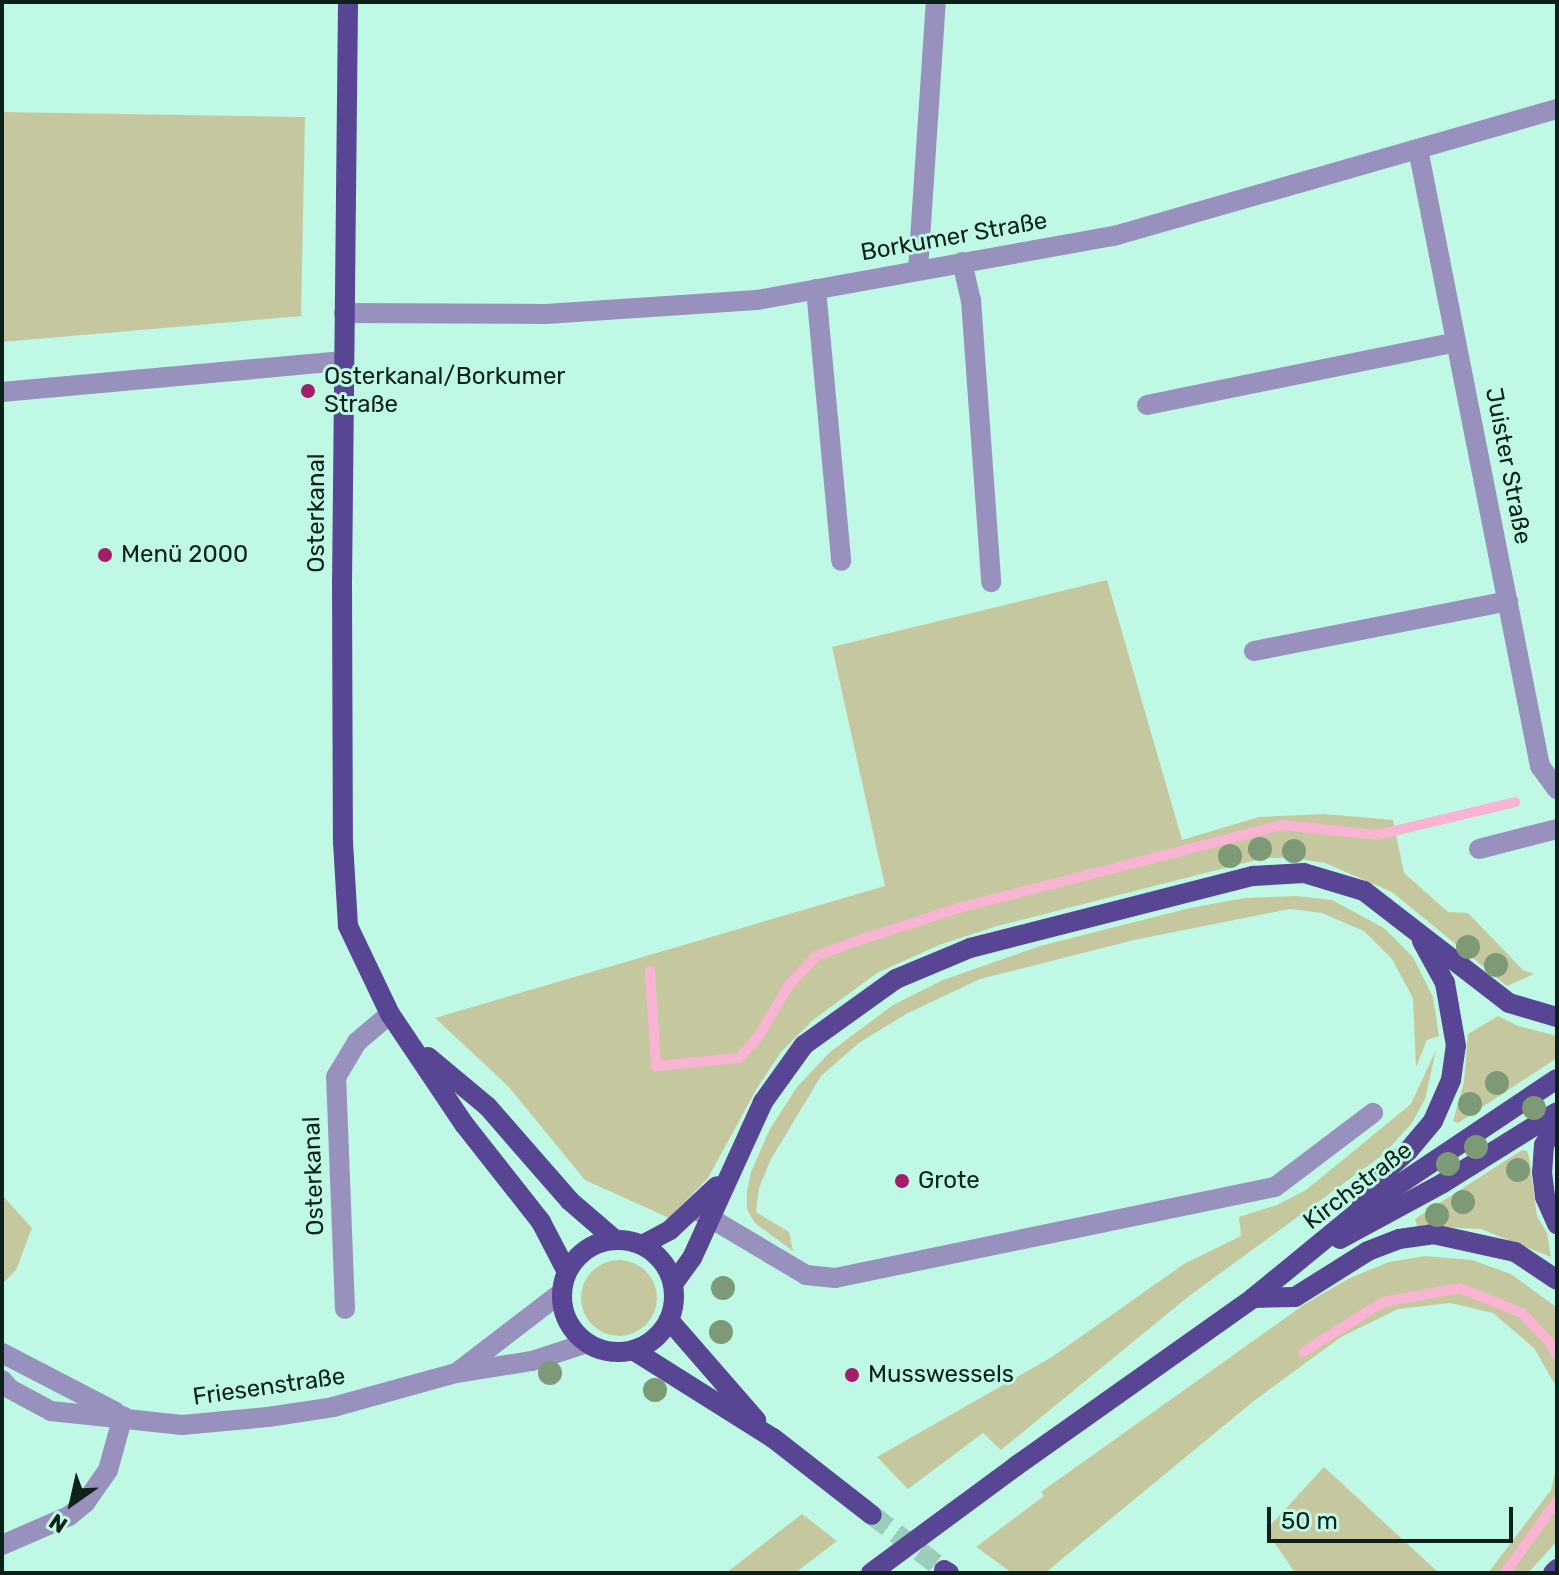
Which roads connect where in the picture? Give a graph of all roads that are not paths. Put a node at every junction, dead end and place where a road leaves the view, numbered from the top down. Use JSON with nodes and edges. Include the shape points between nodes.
{"nodes":[{"id":1,"x":348,"y":2,"type":"edge"},
{"id":2,"x":936,"y":2,"type":"edge"},
{"id":3,"x":1557,"y":109,"type":"edge"},
{"id":4,"x":1418,"y":149,"type":"junction"},
{"id":5,"x":962,"y":262,"type":"junction"},
{"id":6,"x":918,"y":270,"type":"junction"},
{"id":7,"x":816,"y":289,"type":"junction"},
{"id":8,"x":344,"y":313,"type":"junction"},
{"id":9,"x":1456,"y":342,"type":"junction"},
{"id":10,"x":344,"y":361,"type":"junction"},
{"id":11,"x":2,"y":392,"type":"edge"},
{"id":12,"x":1147,"y":405,"type":"dead end"},
{"id":13,"x":841,"y":561,"type":"dead end"},
{"id":14,"x":991,"y":582,"type":"dead end"},
{"id":15,"x":1508,"y":601,"type":"junction"},
{"id":16,"x":1254,"y":651,"type":"dead end"},
{"id":17,"x":1557,"y":789,"type":"edge"},
{"id":18,"x":1557,"y":829,"type":"edge"},
{"id":19,"x":1479,"y":849,"type":"dead end"},
{"id":20,"x":1419,"y":934,"type":"junction"},
{"id":21,"x":390,"y":1014,"type":"junction"},
{"id":22,"x":1557,"y":1017,"type":"edge"},
{"id":23,"x":413,"y":1045,"type":"junction"},
{"id":24,"x":1557,"y":1079,"type":"edge"},
{"id":25,"x":1557,"y":1112,"type":"edge"},
{"id":26,"x":1373,"y":1113,"type":"dead end"},
{"id":27,"x":1557,"y":1120,"type":"edge"},
{"id":28,"x":1358,"y":1212,"type":"junction"},
{"id":29,"x":702,"y":1213,"type":"junction"},
{"id":30,"x":1557,"y":1224,"type":"edge"},
{"id":31,"x":614,"y":1239,"type":"junction"},
{"id":32,"x":642,"y":1245,"type":"junction"},
{"id":33,"x":1309,"y":1256,"type":"junction"},
{"id":34,"x":567,"y":1272,"type":"junction"},
{"id":35,"x":1557,"y":1280,"type":"edge"},
{"id":36,"x":673,"y":1284,"type":"junction"},
{"id":37,"x":562,"y":1292,"type":"junction"},
{"id":38,"x":1253,"y":1298,"type":"junction"},
{"id":39,"x":345,"y":1309,"type":"dead end"},
{"id":40,"x":669,"y":1320,"type":"junction"},
{"id":41,"x":587,"y":1343,"type":"junction"},
{"id":42,"x":633,"y":1350,"type":"junction"},
{"id":43,"x":2,"y":1353,"type":"edge"},
{"id":44,"x":456,"y":1373,"type":"junction"},
{"id":45,"x":2,"y":1380,"type":"edge"},
{"id":46,"x":123,"y":1416,"type":"junction"},
{"id":47,"x":773,"y":1438,"type":"junction"},
{"id":48,"x":872,"y":1515,"type":"tunnel mouth"},
{"id":49,"x":2,"y":1545,"type":"edge"},
{"id":50,"x":871,"y":1573,"type":"edge"}],
"edges":[{"from":1,"to":8,"type":"main road","name":"Osterkanal"},
{"from":2,"to":6,"type":"street"},
{"from":3,"to":4,"type":"street","name":"Borkumer Straße"},
{"from":4,"to":5,"type":"street","name":"Borkumer Straße","via":[[1114,236]]},
{"from":4,"to":9,"type":"street","name":"Juister Straße"},
{"from":5,"to":6,"type":"street","name":"Borkumer Straße"},
{"from":5,"to":14,"type":"street","via":[[971,300]]},
{"from":6,"to":7,"type":"street","name":"Borkumer Straße"},
{"from":7,"to":8,"type":"street","name":"Borkumer Straße","via":[[757,300],[546,314]]},
{"from":7,"to":13,"type":"street"},
{"from":8,"to":10,"type":"main road","name":"Osterkanal"},
{"from":9,"to":12,"type":"street"},
{"from":9,"to":15,"type":"street","name":"Juister Straße"},
{"from":10,"to":11,"type":"street"},
{"from":10,"to":21,"type":"main road","name":"Osterkanal","via":[[343,842],[348,926]]},
{"from":15,"to":16,"type":"street"},
{"from":15,"to":17,"type":"street","name":"Juister Straße","via":[[1540,766]]},
{"from":18,"to":19,"type":"street"},
{"from":20,"to":22,"type":"main road","via":[[1509,1003]]},
{"from":20,"to":28,"type":"main road","via":[[1445,983],[1456,1046],[1451,1080],[1433,1121],[1380,1176]]},
{"from":20,"to":29,"type":"main road","via":[[1364,891],[1304,873],[1253,876],[970,948],[896,979],[804,1045],[763,1102],[728,1175]]},
{"from":21,"to":23,"type":"main road","name":"Osterkanal"},
{"from":21,"to":39,"type":"street","name":"Osterkanal","via":[[357,1042],[336,1077]]},
{"from":23,"to":31,"type":"main road","name":"Osterkanal","via":[[488,1107],[570,1201]]},
{"from":23,"to":34,"type":"main road","name":"Osterkanal","via":[[464,1124],[541,1222]]},
{"from":24,"to":28,"type":"main road","name":"Kirchstraße"},
{"from":25,"to":33,"type":"main road","name":"Kirchstraße","via":[[1443,1183]]},
{"from":26,"to":29,"type":"street","via":[[1275,1187],[835,1278],[806,1275]]},
{"from":27,"to":30,"type":"main road","via":[[1544,1145],[1542,1172],[1545,1197]]},
{"from":28,"to":33,"type":"main road","name":"Kirchstraße"},
{"from":29,"to":32,"type":"main road"},
{"from":29,"to":36,"type":"main road","via":[[692,1258]]},
{"from":31,"to":32,"type":"main road"},
{"from":31,"to":34,"type":"main road","via":[[586,1249]]},
{"from":32,"to":36,"type":"main road","via":[[667,1267]]},
{"from":33,"to":38,"type":"main road"},
{"from":34,"to":37,"type":"main road"},
{"from":35,"to":38,"type":"main road","via":[[1515,1252],[1433,1234],[1368,1251],[1295,1297]]},
{"from":36,"to":40,"type":"main road"},
{"from":37,"to":41,"type":"main road","via":[[567,1321]]},
{"from":37,"to":44,"type":"street","name":"Friesenstraße"},
{"from":38,"to":50,"type":"main road","bridge":true},
{"from":40,"to":42,"type":"main road","via":[[661,1333]]},
{"from":40,"to":47,"type":"main road"},
{"from":41,"to":42,"type":"main road","via":[[617,1352]]},
{"from":41,"to":44,"type":"street","name":"Friesenstraße","via":[[532,1361]]},
{"from":42,"to":47,"type":"main road"},
{"from":43,"to":46,"type":"street"},
{"from":44,"to":46,"type":"street","name":"Friesenstraße","via":[[385,1395],[268,1417],[182,1425]]},
{"from":45,"to":46,"type":"street","via":[[51,1411]]},
{"from":46,"to":49,"type":"street","via":[[108,1470],[93,1494],[69,1516]]},
{"from":47,"to":48,"type":"main road"}]}
